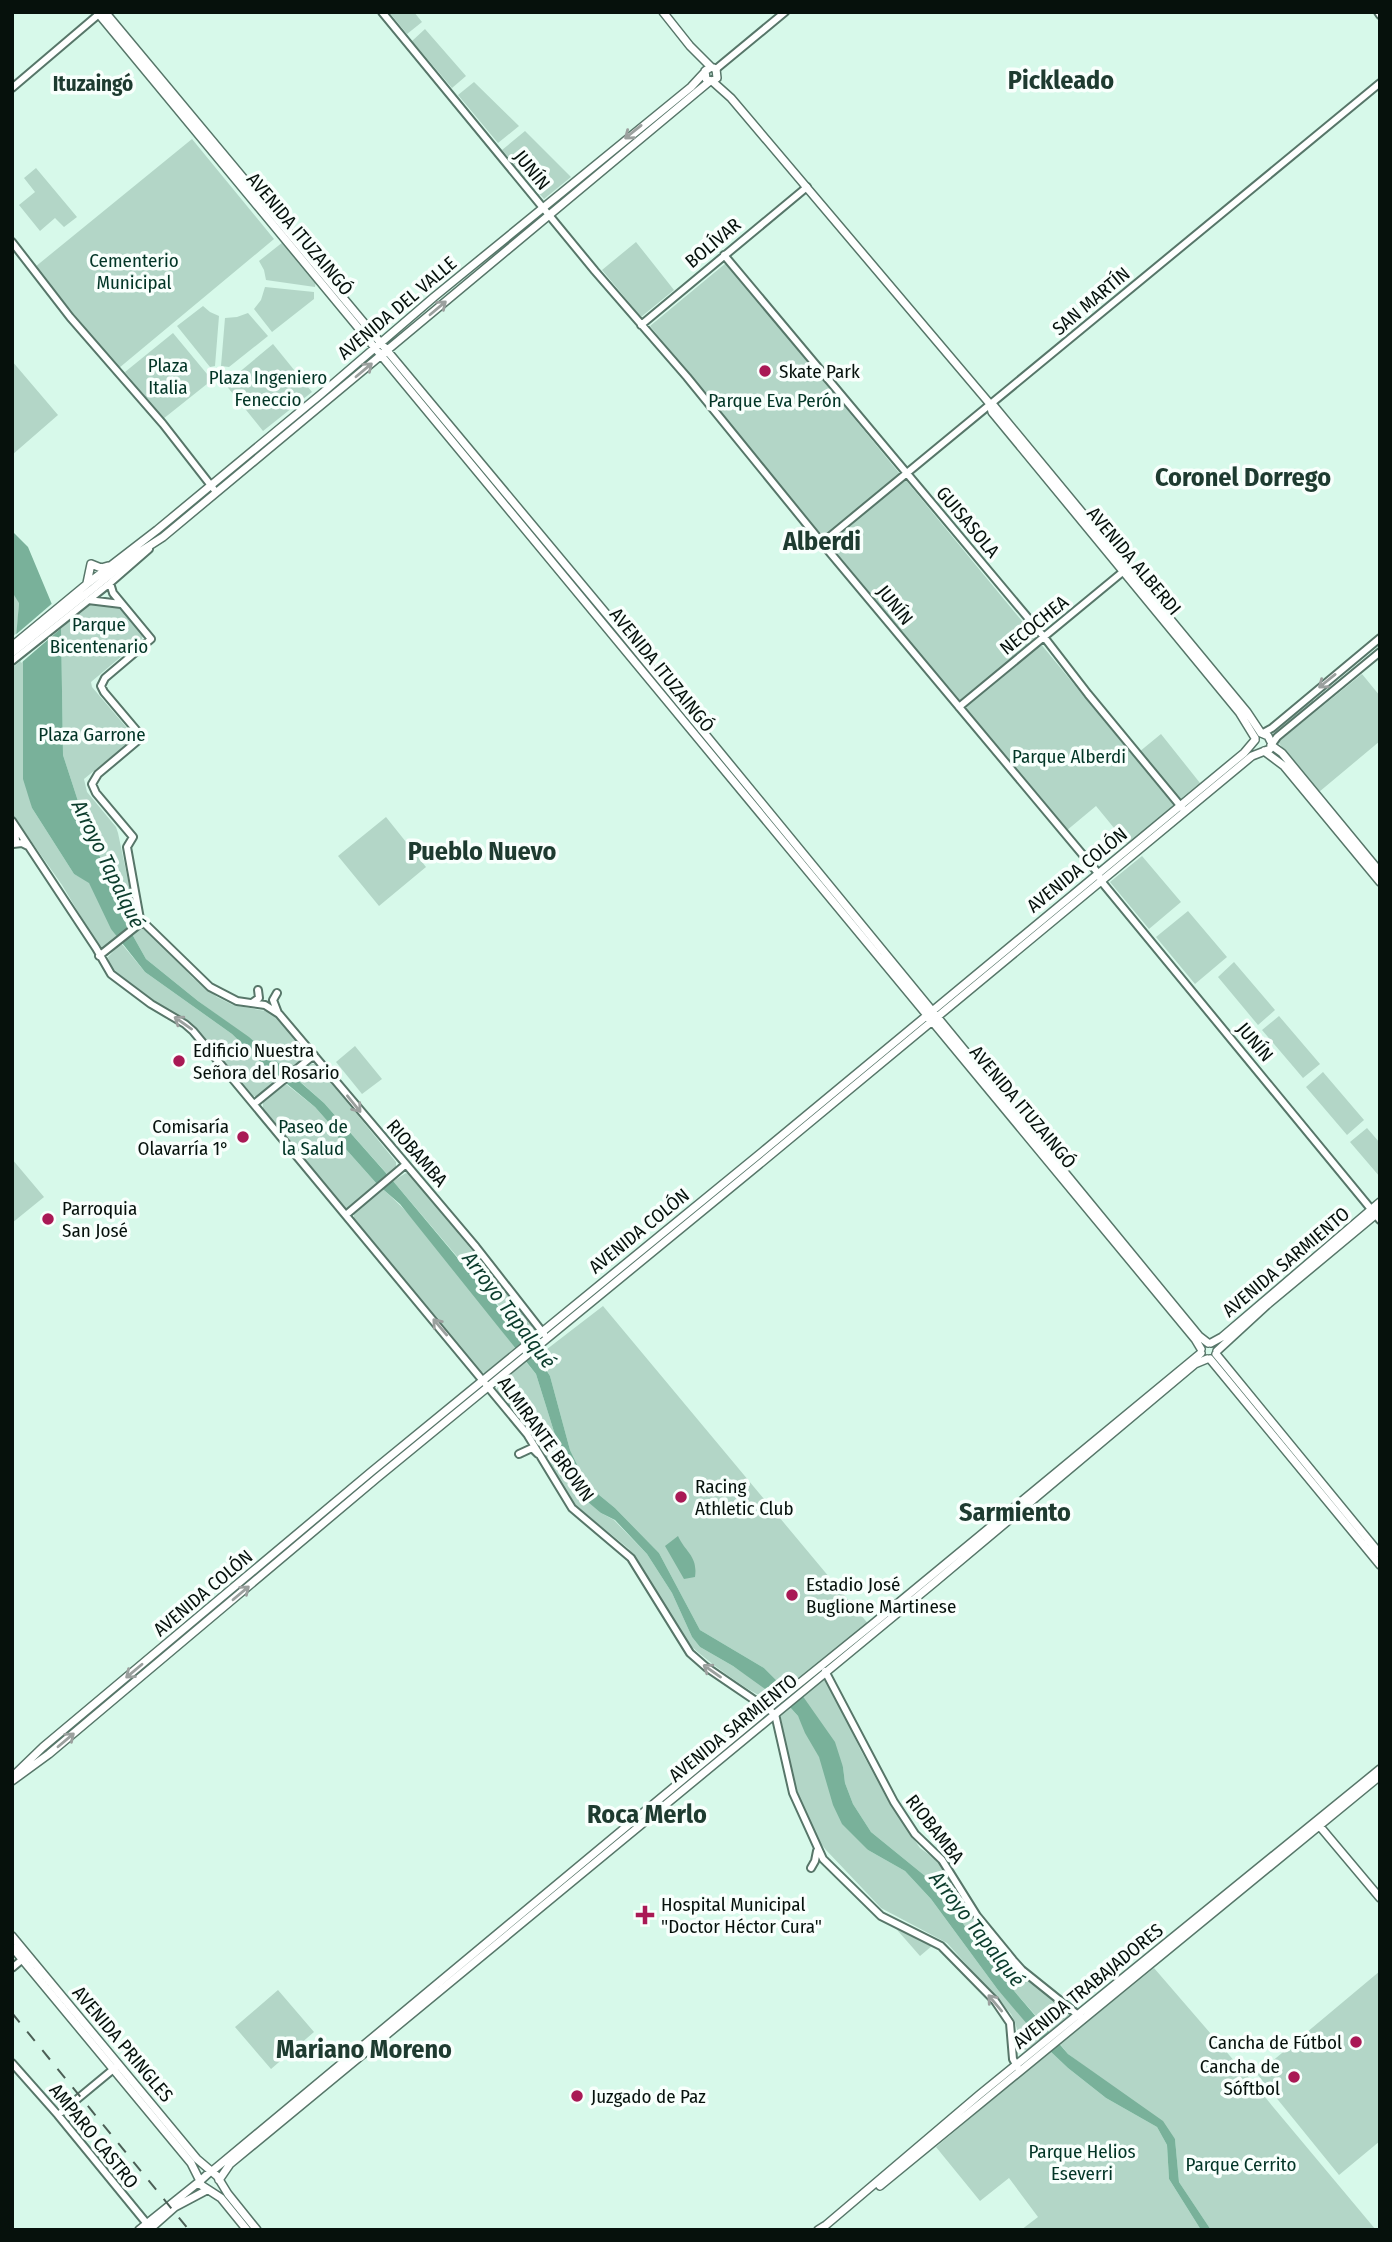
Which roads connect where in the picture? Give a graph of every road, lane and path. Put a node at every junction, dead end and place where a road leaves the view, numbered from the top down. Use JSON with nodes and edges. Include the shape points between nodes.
{"nodes":[{"id":1,"x":382,"y":12,"type":"edge"},
{"id":2,"x":663,"y":12,"type":"edge"},
{"id":3,"x":785,"y":12,"type":"edge"},
{"id":4,"x":100,"y":13,"type":"edge"},
{"id":5,"x":711,"y":74,"type":"junction"},
{"id":6,"x":1380,"y":83,"type":"edge"},
{"id":7,"x":12,"y":88,"type":"edge"},
{"id":8,"x":807,"y":187,"type":"junction"},
{"id":9,"x":542,"y":207,"type":"junction"},
{"id":10,"x":549,"y":216,"type":"junction"},
{"id":11,"x":12,"y":242,"type":"edge"},
{"id":12,"x":724,"y":255,"type":"junction"},
{"id":13,"x":641,"y":325,"type":"junction"},
{"id":14,"x":377,"y":346,"type":"junction"},
{"id":15,"x":383,"y":354,"type":"junction"},
{"id":16,"x":989,"y":404,"type":"junction"},
{"id":17,"x":906,"y":472,"type":"junction"},
{"id":18,"x":213,"y":489,"type":"junction"},
{"id":19,"x":163,"y":537,"type":"junction"},
{"id":20,"x":822,"y":542,"type":"junction"},
{"id":21,"x":112,"y":565,"type":"junction"},
{"id":22,"x":1126,"y":570,"type":"junction"},
{"id":23,"x":110,"y":583,"type":"junction"},
{"id":24,"x":87,"y":584,"type":"junction"},
{"id":25,"x":88,"y":600,"type":"junction"},
{"id":26,"x":121,"y":604,"type":"junction"},
{"id":27,"x":63,"y":612,"type":"junction"},
{"id":28,"x":1044,"y":638,"type":"junction"},
{"id":29,"x":1380,"y":638,"type":"edge"},
{"id":30,"x":12,"y":646,"type":"edge"},
{"id":31,"x":1380,"y":652,"type":"edge"},
{"id":32,"x":13,"y":658,"type":"edge"},
{"id":33,"x":959,"y":706,"type":"junction"},
{"id":34,"x":1258,"y":736,"type":"junction"},
{"id":35,"x":1271,"y":744,"type":"junction"},
{"id":36,"x":1263,"y":750,"type":"junction"},
{"id":37,"x":1183,"y":809,"type":"junction"},
{"id":38,"x":13,"y":822,"type":"edge"},
{"id":39,"x":13,"y":844,"type":"edge"},
{"id":40,"x":29,"y":846,"type":"junction"},
{"id":41,"x":1380,"y":872,"type":"edge"},
{"id":42,"x":1100,"y":877,"type":"junction"},
{"id":43,"x":1380,"y":883,"type":"edge"},
{"id":44,"x":143,"y":921,"type":"junction"},
{"id":45,"x":99,"y":956,"type":"junction"},
{"id":46,"x":258,"y":990,"type":"dead end"},
{"id":47,"x":277,"y":993,"type":"dead end"},
{"id":48,"x":252,"y":1003,"type":"junction"},
{"id":49,"x":279,"y":1014,"type":"junction"},
{"id":50,"x":932,"y":1016,"type":"junction"},
{"id":51,"x":314,"y":1055,"type":"junction"},
{"id":52,"x":254,"y":1104,"type":"junction"},
{"id":53,"x":405,"y":1165,"type":"junction"},
{"id":54,"x":1380,"y":1202,"type":"edge"},
{"id":55,"x":346,"y":1214,"type":"junction"},
{"id":56,"x":1376,"y":1214,"type":"edge"},
{"id":57,"x":542,"y":1337,"type":"junction"},
{"id":58,"x":1209,"y":1343,"type":"junction"},
{"id":59,"x":1209,"y":1354,"type":"junction"},
{"id":60,"x":487,"y":1383,"type":"junction"},
{"id":61,"x":521,"y":1428,"type":"junction"},
{"id":62,"x":545,"y":1463,"type":"junction"},
{"id":63,"x":1380,"y":1554,"type":"edge"},
{"id":64,"x":1380,"y":1564,"type":"edge"},
{"id":65,"x":824,"y":1668,"type":"junction"},
{"id":66,"x":774,"y":1709,"type":"junction"},
{"id":67,"x":1380,"y":1769,"type":"edge"},
{"id":68,"x":1380,"y":1776,"type":"edge"},
{"id":69,"x":12,"y":1779,"type":"edge"},
{"id":70,"x":1318,"y":1824,"type":"junction"},
{"id":71,"x":817,"y":1849,"type":"junction"},
{"id":72,"x":830,"y":1866,"type":"junction"},
{"id":73,"x":1380,"y":1898,"type":"edge"},
{"id":74,"x":12,"y":1936,"type":"edge"},
{"id":75,"x":12,"y":1947,"type":"edge"},
{"id":76,"x":25,"y":1957,"type":"junction"},
{"id":77,"x":12,"y":1968,"type":"edge"},
{"id":78,"x":1081,"y":2018,"type":"junction"},
{"id":79,"x":1013,"y":2042,"type":"junction"},
{"id":80,"x":1034,"y":2054,"type":"junction"},
{"id":81,"x":12,"y":2063,"type":"edge"},
{"id":82,"x":117,"y":2066,"type":"junction"},
{"id":83,"x":1018,"y":2068,"type":"junction"},
{"id":84,"x":58,"y":2115,"type":"junction"},
{"id":85,"x":211,"y":2171,"type":"junction"},
{"id":86,"x":219,"y":2180,"type":"junction"},
{"id":87,"x":200,"y":2181,"type":"junction"},
{"id":88,"x":207,"y":2190,"type":"junction"},
{"id":89,"x":149,"y":2228,"type":"edge"},
{"id":90,"x":139,"y":2230,"type":"edge"},
{"id":91,"x":247,"y":2230,"type":"edge"},
{"id":92,"x":257,"y":2230,"type":"edge"},
{"id":93,"x":818,"y":2230,"type":"edge"},
{"id":94,"x":830,"y":2230,"type":"edge"}],
"edges":[{"from":1,"to":9,"type":"street","name":"JUNÍN"},
{"from":2,"to":5,"type":"main road","name":"AVENIDA ALBERDI"},
{"from":3,"to":5,"type":"street","name":"AVENIDA DEL VALLE"},
{"from":4,"to":7,"type":"street"},
{"from":4,"to":14,"type":"main road","name":"AVENIDA ITUZAINGÓ"},
{"from":5,"to":8,"type":"main road","name":"AVENIDA ALBERDI"},
{"from":5,"to":9,"type":"main road","name":"AVENIDA DEL VALLE","one_way":true},
{"from":5,"to":10,"type":"main road","name":"AVENIDA DEL VALLE"},
{"from":6,"to":16,"type":"street","name":"SAN MARTÍN"},
{"from":8,"to":12,"type":"street","name":"BOLÍVAR"},
{"from":8,"to":16,"type":"main road","name":"AVENIDA ALBERDI"},
{"from":9,"to":10,"type":"street","name":"JUNÍN"},
{"from":9,"to":14,"type":"main road","name":"AVENIDA DEL VALLE"},
{"from":10,"to":13,"type":"street","name":"JUNÍN"},
{"from":15,"to":10,"type":"main road","name":"AVENIDA DEL VALLE","one_way":true},
{"from":11,"to":18,"type":"street"},
{"from":12,"to":13,"type":"street","name":"BOLÍVAR"},
{"from":12,"to":17,"type":"street","name":"GUISASOLA"},
{"from":13,"to":20,"type":"street","name":"JUNÍN"},
{"from":14,"to":15,"type":"main road","name":"AVENIDA ITUZAINGÓ"},
{"from":14,"to":18,"type":"main road","name":"AVENIDA DEL VALLE"},
{"from":18,"to":15,"type":"main road","name":"AVENIDA DEL VALLE","one_way":true},
{"from":15,"to":50,"type":"main road","name":"AVENIDA ITUZAINGÓ"},
{"from":16,"to":17,"type":"street","name":"SAN MARTÍN"},
{"from":16,"to":22,"type":"main road","name":"AVENIDA ALBERDI"},
{"from":17,"to":20,"type":"street","name":"SAN MARTÍN"},
{"from":17,"to":28,"type":"street","name":"GUISASOLA"},
{"from":18,"to":19,"type":"main road","name":"AVENIDA DEL VALLE"},
{"from":18,"to":21,"type":"main road","name":"AVENIDA DEL VALLE"},
{"from":19,"to":23,"type":"street","name":"AVENIDA DEL VALLE"},
{"from":19,"to":27,"type":"main road","name":"AVENIDA DEL VALLE"},
{"from":20,"to":33,"type":"street","name":"JUNÍN"},
{"from":21,"to":24,"type":"main road","name":"AVENIDA DEL VALLE"},
{"from":21,"to":24,"type":"main road","via":[[101,568],[92,564]]},
{"from":22,"to":28,"type":"street","name":"NECOCHEA"},
{"from":22,"to":34,"type":"main road","name":"AVENIDA ALBERDI","via":[[1256,723]]},
{"from":23,"to":25,"type":"street","name":"AVENIDA DEL VALLE"},
{"from":23,"to":26,"type":"street"},
{"from":24,"to":27,"type":"main road","name":"AVENIDA DEL VALLE"},
{"from":25,"to":26,"type":"street"},
{"from":25,"to":27,"type":"street","name":"AVENIDA DEL VALLE"},
{"from":26,"to":44,"type":"street","via":[[151,639],[101,684],[142,737],[92,784],[133,838],[127,846]]},
{"from":27,"to":30,"type":"main road","name":"AVENIDA DEL VALLE"},
{"from":27,"to":32,"type":"main road","name":"AVENIDA DEL VALLE"},
{"from":28,"to":33,"type":"street","name":"NECOCHEA"},
{"from":28,"to":37,"type":"street","name":"GUISASOLA"},
{"from":29,"to":34,"type":"street","name":"AVENIDA COLÓN","one_way":true},
{"from":31,"to":35,"type":"street"},
{"from":33,"to":42,"type":"street","name":"JUNÍN"},
{"from":34,"to":35,"type":"main road","via":[[1268,736]]},
{"from":34,"to":36,"type":"main road"},
{"from":34,"to":37,"type":"main road","name":"AVENIDA COLÓN"},
{"from":35,"to":36,"type":"main road","name":"AVENIDA COLÓN"},
{"from":35,"to":41,"type":"main road"},
{"from":36,"to":37,"type":"main road","name":"AVENIDA COLÓN"},
{"from":36,"to":43,"type":"main road","via":[[1284,766]]},
{"from":37,"to":42,"type":"main road","name":"AVENIDA COLÓN"},
{"from":38,"to":39,"type":"street"},
{"from":38,"to":40,"type":"street","name":"ALMIRANTE BROWN"},
{"from":39,"to":40,"type":"street"},
{"from":40,"to":45,"type":"street","name":"ALMIRANTE BROWN"},
{"from":42,"to":50,"type":"main road","name":"AVENIDA COLÓN"},
{"from":42,"to":56,"type":"street","name":"JUNÍN"},
{"from":44,"to":45,"type":"street"},
{"from":44,"to":48,"type":"street","name":"RIOBAMBA","via":[[210,987]]},
{"from":52,"to":45,"type":"street","name":"ALMIRANTE BROWN","one_way":true,"via":[[189,1027],[111,974]]},
{"from":46,"to":48,"type":"street","via":[[259,998]]},
{"from":47,"to":49,"type":"street","via":[[274,1000]]},
{"from":48,"to":49,"type":"street","name":"RIOBAMBA"},
{"from":49,"to":51,"type":"street","name":"RIOBAMBA"},
{"from":50,"to":57,"type":"main road","name":"AVENIDA COLÓN","via":[[767,1158]]},
{"from":50,"to":58,"type":"main road","name":"AVENIDA ITUZAINGÓ"},
{"from":50,"to":59,"type":"main road","name":"AVENIDA ITUZAINGÓ"},
{"from":51,"to":52,"type":"street"},
{"from":51,"to":53,"type":"street","name":"RIOBAMBA","one_way":true},
{"from":52,"to":55,"type":"street","name":"ALMIRANTE BROWN"},
{"from":53,"to":55,"type":"street"},
{"from":53,"to":57,"type":"street","name":"RIOBAMBA","via":[[498,1273]]},
{"from":54,"to":56,"type":"main road","name":"AVENIDA SARMIENTO"},
{"from":60,"to":55,"type":"street","name":"ALMIRANTE BROWN","one_way":true},
{"from":56,"to":58,"type":"main road","name":"AVENIDA SARMIENTO"},
{"from":56,"to":59,"type":"main road","name":"AVENIDA SARMIENTO"},
{"from":57,"to":60,"type":"main road","name":"AVENIDA COLÓN"},
{"from":58,"to":59,"type":"main road","name":"AVENIDA SARMIENTO"},
{"from":59,"to":63,"type":"main road","name":"AVENIDA ITUZAINGÓ"},
{"from":59,"to":64,"type":"main road","name":"AVENIDA ITUZAINGÓ"},
{"from":59,"to":65,"type":"main road","name":"AVENIDA SARMIENTO"},
{"from":60,"to":61,"type":"street","name":"ALMIRANTE BROWN"},
{"from":69,"to":60,"type":"main road","name":"AVENIDA COLÓN","one_way":true,"via":[[49,1754]]},
{"from":60,"to":69,"type":"main road","name":"AVENIDA COLÓN","one_way":true,"via":[[43,1746]]},
{"from":61,"to":62,"type":"street","name":"ALMIRANTE BROWN"},
{"from":61,"to":62,"type":"street","via":[[527,1442],[519,1454],[532,1448]]},
{"from":66,"to":62,"type":"street","name":"ALMIRANTE BROWN","one_way":true,"via":[[694,1658],[628,1554],[572,1508]]},
{"from":65,"to":66,"type":"main road","name":"AVENIDA SARMIENTO"},
{"from":65,"to":78,"type":"street","name":"RIOBAMBA","via":[[915,1834],[942,1860],[977,1916],[1013,1960]]},
{"from":66,"to":71,"type":"street","via":[[793,1793]]},
{"from":66,"to":85,"type":"main road","name":"AVENIDA SARMIENTO"},
{"from":66,"to":86,"type":"main road","name":"AVENIDA SARMIENTO","via":[[230,2164]]},
{"from":67,"to":70,"type":"main road","name":"AVENIDA TRABAJADORES"},
{"from":68,"to":70,"type":"main road","name":"AVENIDA TRABAJADORES"},
{"from":70,"to":73,"type":"main road"},
{"from":70,"to":78,"type":"main road","name":"AVENIDA TRABAJADORES"},
{"from":71,"to":72,"type":"street"},
{"from":71,"to":72,"type":"street","via":[[811,1868]]},
{"from":79,"to":72,"type":"street","one_way":true,"via":[[1002,2010],[947,1951],[881,1916]]},
{"from":74,"to":76,"type":"main road","name":"AVENIDA PRINGLES"},
{"from":75,"to":76,"type":"main road","name":"AVENIDA PRINGLES"},
{"from":76,"to":77,"type":"street"},
{"from":76,"to":82,"type":"main road","name":"AVENIDA PRINGLES"},
{"from":78,"to":80,"type":"main road","name":"AVENIDA TRABAJADORES"},
{"from":79,"to":80,"type":"street","via":[[1023,2055]]},
{"from":79,"to":83,"type":"street"},
{"from":80,"to":83,"type":"main road","name":"AVENIDA TRABAJADORES"},
{"from":81,"to":84,"type":"street","name":"AMPARO CASTRO"},
{"from":82,"to":84,"type":"street"},
{"from":82,"to":85,"type":"main road","name":"AVENIDA PRINGLES"},
{"from":82,"to":87,"type":"main road","name":"AVENIDA PRINGLES"},
{"from":83,"to":93,"type":"main road","name":"AVENIDA TRABAJADORES"},
{"from":83,"to":94,"type":"main road","name":"AVENIDA TRABAJADORES"},
{"from":84,"to":89,"type":"street","name":"AMPARO CASTRO"},
{"from":85,"to":86,"type":"main road","name":"AVENIDA PRINGLES"},
{"from":85,"to":87,"type":"main road","name":"AVENIDA SARMIENTO"},
{"from":86,"to":88,"type":"main road","name":"AVENIDA SARMIENTO"},
{"from":86,"to":92,"type":"main road"},
{"from":87,"to":88,"type":"main road","name":"AVENIDA PRINGLES"},
{"from":87,"to":89,"type":"main road"},
{"from":88,"to":89,"type":"main road"},
{"from":88,"to":91,"type":"main road","via":[[221,2198]]},
{"from":89,"to":90,"type":"main road"}]}
